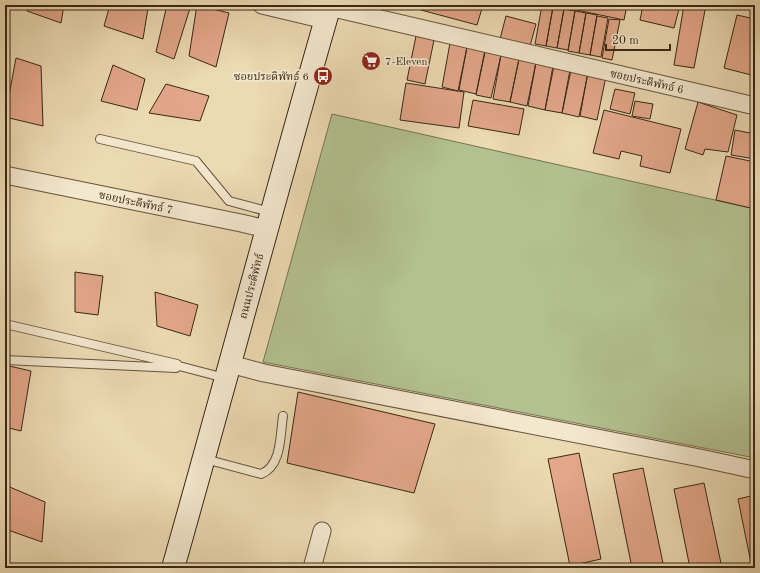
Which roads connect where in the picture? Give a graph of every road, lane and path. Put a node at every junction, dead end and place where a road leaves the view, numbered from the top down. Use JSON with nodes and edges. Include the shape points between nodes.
{"nodes":[{"id":1,"x":262,"y":5,"type":"edge"},
{"id":2,"x":328,"y":10,"type":"edge"},
{"id":3,"x":755,"y":106,"type":"edge"},
{"id":4,"x":100,"y":138,"type":"dead end"},
{"id":5,"x":5,"y":175,"type":"edge"},
{"id":6,"x":268,"y":221,"type":"junction"},
{"id":7,"x":5,"y":324,"type":"edge"},
{"id":8,"x":5,"y":360,"type":"edge"},
{"id":9,"x":179,"y":366,"type":"junction"},
{"id":10,"x":228,"y":371,"type":"junction"},
{"id":11,"x":283,"y":416,"type":"dead end"},
{"id":12,"x":204,"y":459,"type":"junction"},
{"id":13,"x":755,"y":470,"type":"edge"},
{"id":14,"x":322,"y":531,"type":"dead end"},
{"id":15,"x":173,"y":568,"type":"edge"},
{"id":16,"x":312,"y":568,"type":"edge"}],
"edges":[{"from":1,"to":2,"type":"street","name":"ซอยประดิพัทธ์ 6"},
{"from":2,"to":3,"type":"street","name":"ซอยประดิพัทธ์ 6"},
{"from":2,"to":6,"type":"main road","name":"ถนนประดิพัทธ์"},
{"from":4,"to":6,"type":"lane","via":[[196,160],[229,201]]},
{"from":5,"to":6,"type":"street","name":"ซอยประดิพัทธ์ 7","via":[[241,223]]},
{"from":6,"to":10,"type":"main road","name":"ถนนประดิพัทธ์"},
{"from":7,"to":9,"type":"lane"},
{"from":8,"to":9,"type":"lane","via":[[176,368]]},
{"from":9,"to":10,"type":"lane"},
{"from":10,"to":12,"type":"main road","name":"ถนนประดิพัทธ์"},
{"from":10,"to":13,"type":"street","via":[[264,373]]},
{"from":11,"to":12,"type":"lane","via":[[278,456],[268,472],[261,474]]},
{"from":12,"to":15,"type":"main road","name":"ถนนประดิพัทธ์"},
{"from":14,"to":16,"type":"street"}]}
